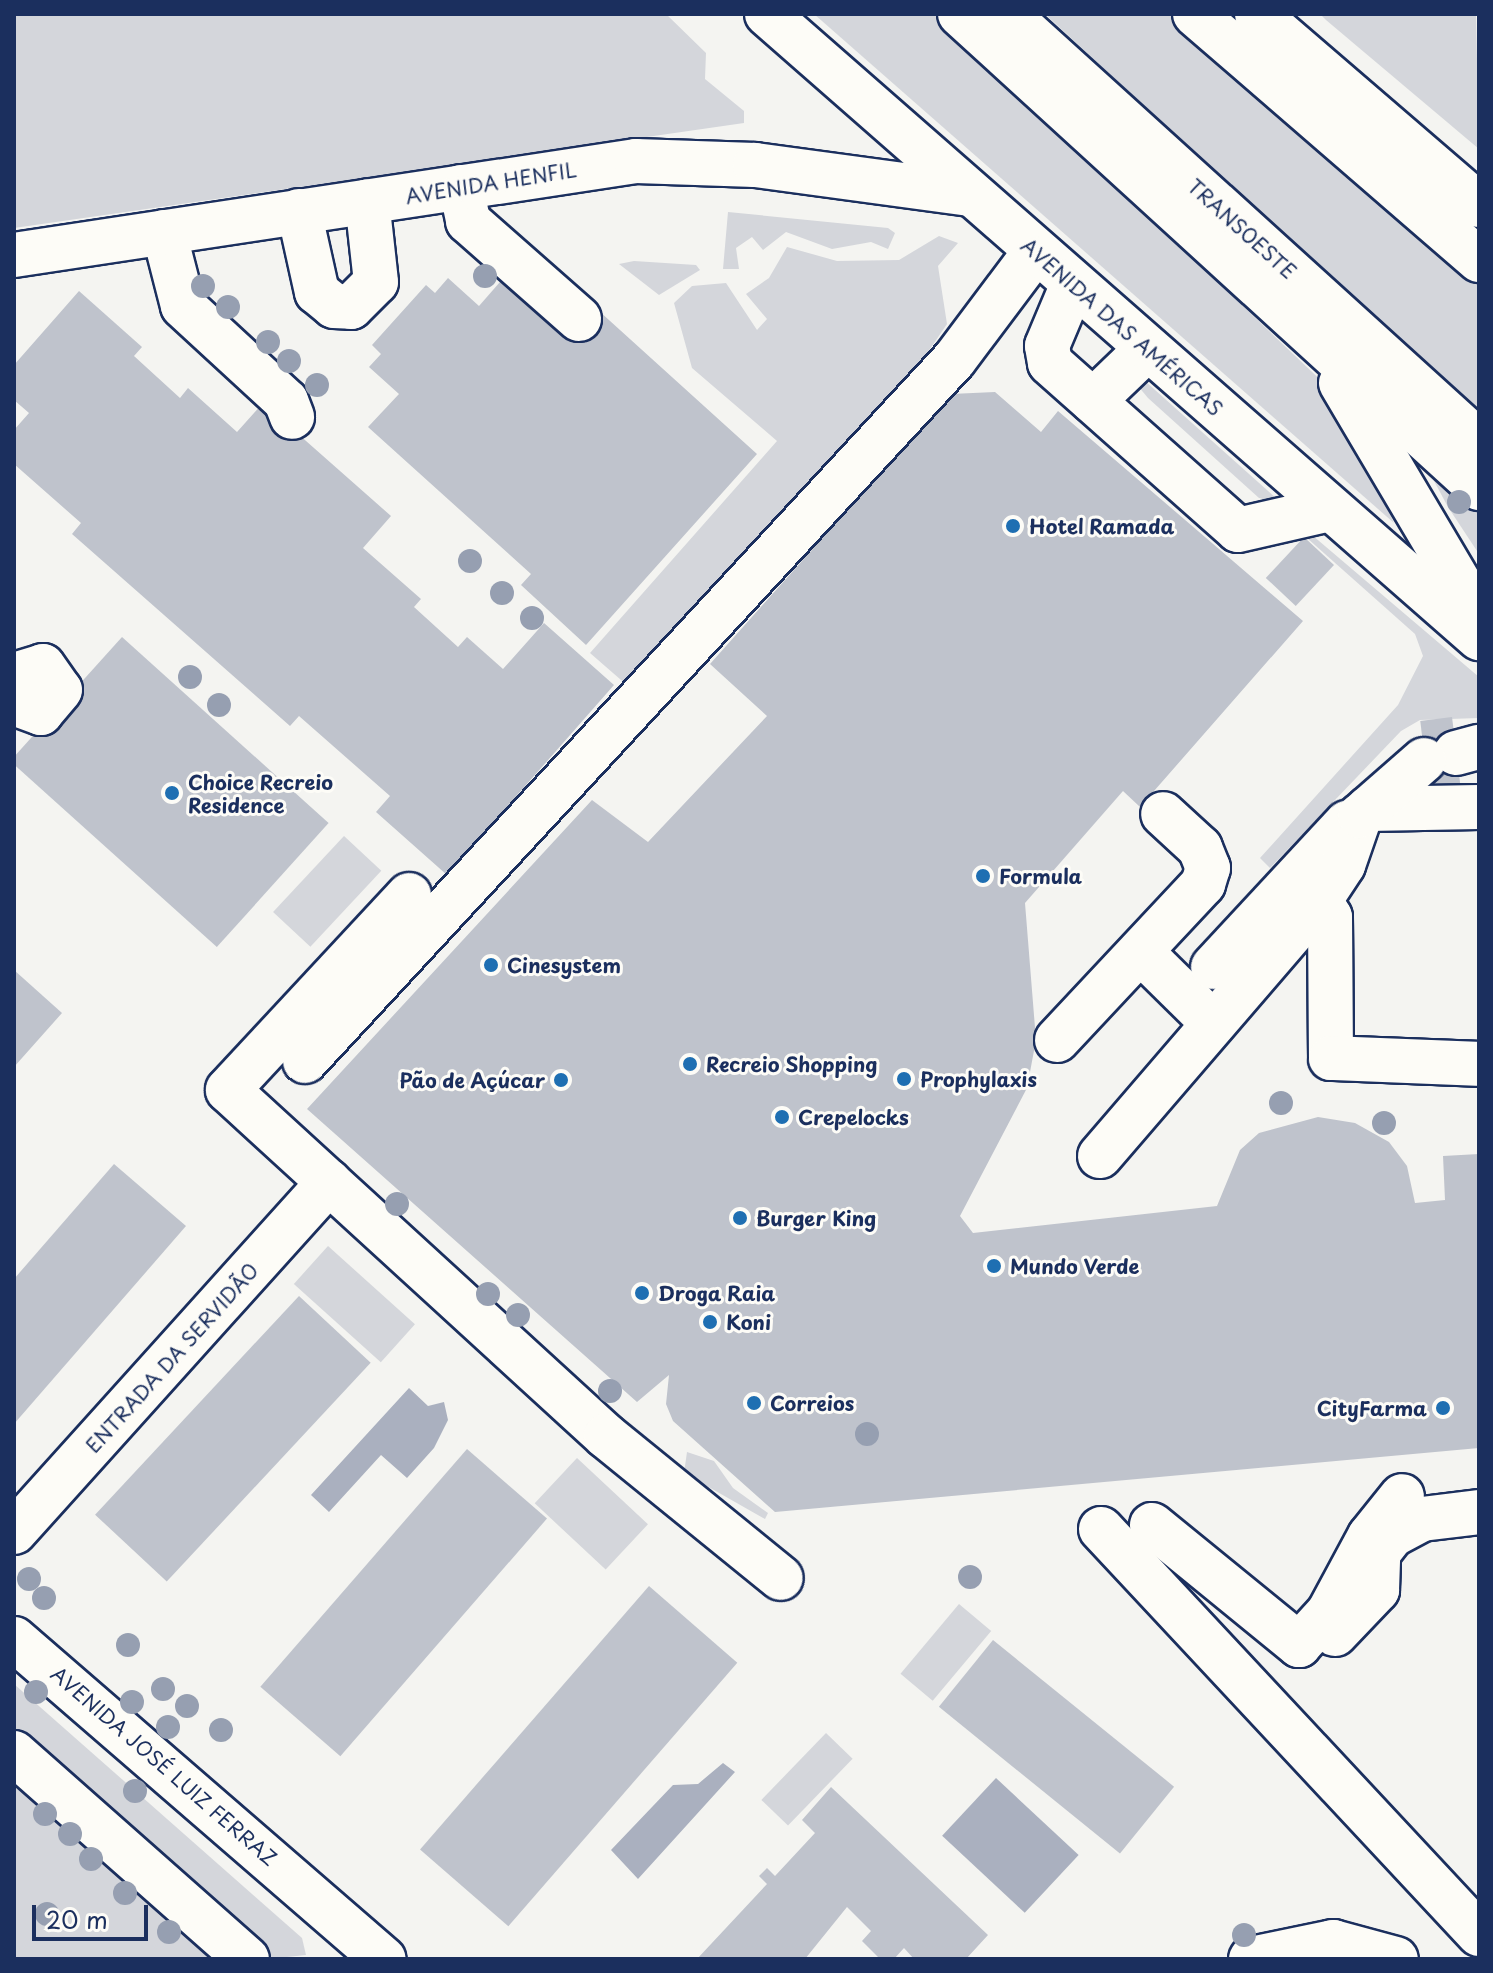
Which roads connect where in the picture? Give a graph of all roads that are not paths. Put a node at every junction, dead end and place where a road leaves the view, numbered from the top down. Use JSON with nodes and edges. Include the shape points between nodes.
{"nodes":[{"id":1,"x":767,"y":14,"type":"edge"},
{"id":2,"x":960,"y":14,"type":"edge"},
{"id":3,"x":1007,"y":14,"type":"edge"},
{"id":4,"x":1195,"y":14,"type":"edge"},
{"id":5,"x":1257,"y":14,"type":"edge"},
{"id":6,"x":461,"y":187,"type":"junction"},
{"id":7,"x":970,"y":194,"type":"junction"},
{"id":8,"x":367,"y":201,"type":"junction"},
{"id":9,"x":1479,"y":205,"type":"edge"},
{"id":10,"x":299,"y":211,"type":"junction"},
{"id":11,"x":164,"y":232,"type":"junction"},
{"id":12,"x":1035,"y":252,"type":"junction"},
{"id":13,"x":14,"y":255,"type":"edge"},
{"id":14,"x":1479,"y":260,"type":"edge"},
{"id":15,"x":1073,"y":284,"type":"junction"},
{"id":16,"x":579,"y":319,"type":"dead end"},
{"id":17,"x":1320,"y":347,"type":"junction"},
{"id":18,"x":1148,"y":348,"type":"junction"},
{"id":19,"x":1093,"y":401,"type":"junction"},
{"id":20,"x":292,"y":417,"type":"dead end"},
{"id":21,"x":1479,"y":442,"type":"edge"},
{"id":22,"x":1479,"y":488,"type":"edge"},
{"id":23,"x":1330,"y":509,"type":"junction"},
{"id":24,"x":1479,"y":616,"type":"edge"},
{"id":25,"x":1479,"y":638,"type":"edge"},
{"id":26,"x":1453,"y":753,"type":"edge"},
{"id":27,"x":1479,"y":807,"type":"edge"},
{"id":28,"x":1364,"y":813,"type":"junction"},
{"id":29,"x":1163,"y":814,"type":"dead end"},
{"id":30,"x":409,"y":895,"type":"dead end"},
{"id":31,"x":1320,"y":900,"type":"junction"},
{"id":32,"x":1142,"y":953,"type":"junction"},
{"id":33,"x":1213,"y":967,"type":"dead end"},
{"id":34,"x":1213,"y":1023,"type":"junction"},
{"id":35,"x":1057,"y":1040,"type":"dead end"},
{"id":36,"x":305,"y":1061,"type":"dead end"},
{"id":37,"x":1479,"y":1064,"type":"edge"},
{"id":38,"x":1100,"y":1156,"type":"dead end"},
{"id":39,"x":329,"y":1182,"type":"junction"},
{"id":40,"x":1402,"y":1496,"type":"dead end"},
{"id":41,"x":1479,"y":1512,"type":"edge"},
{"id":42,"x":1152,"y":1525,"type":"dead end"},
{"id":43,"x":1101,"y":1529,"type":"dead end"},
{"id":44,"x":14,"y":1532,"type":"edge"},
{"id":45,"x":781,"y":1578,"type":"dead end"},
{"id":46,"x":14,"y":1639,"type":"edge"},
{"id":47,"x":1306,"y":1651,"type":"junction"},
{"id":48,"x":14,"y":1753,"type":"edge"},
{"id":49,"x":1479,"y":1934,"type":"edge"},
{"id":50,"x":365,"y":1952,"type":"edge"},
{"id":51,"x":247,"y":1959,"type":"edge"},
{"id":52,"x":1251,"y":1959,"type":"edge"},
{"id":53,"x":1396,"y":1959,"type":"edge"}],
"edges":[{"from":1,"to":7,"type":"main road","name":"AVENIDA DAS AMÉRICAS"},
{"from":2,"to":17,"type":"main road"},
{"from":3,"to":21,"type":"main road","name":"TRANSOESTE"},
{"from":4,"to":14,"type":"main road"},
{"from":5,"to":9,"type":"main road"},
{"from":6,"to":7,"type":"main road","name":"AVENIDA HENFIL","via":[[695,159]]},
{"from":6,"to":8,"type":"main road","name":"AVENIDA HENFIL"},
{"from":6,"to":16,"type":"main road","via":[[468,221]]},
{"from":7,"to":12,"type":"main road","name":"AVENIDA DAS AMÉRICAS"},
{"from":8,"to":10,"type":"main road","name":"AVENIDA HENFIL"},
{"from":8,"to":10,"type":"main road","via":[[376,282],[367,299],[351,307],[334,306],[317,292]]},
{"from":10,"to":11,"type":"main road","name":"AVENIDA HENFIL"},
{"from":11,"to":13,"type":"main road","name":"AVENIDA HENFIL"},
{"from":11,"to":20,"type":"main road","via":[[183,306],[286,401]]},
{"from":12,"to":15,"type":"main road","name":"AVENIDA DAS AMÉRICAS"},
{"from":12,"to":36,"type":"main road","via":[[954,360]]},
{"from":15,"to":18,"type":"main road","name":"AVENIDA DAS AMÉRICAS"},
{"from":15,"to":19,"type":"main road","via":[[1047,355]]},
{"from":17,"to":22,"type":"main road"},
{"from":17,"to":24,"type":"main road"},
{"from":18,"to":19,"type":"main road"},
{"from":18,"to":23,"type":"main road","name":"AVENIDA DAS AMÉRICAS"},
{"from":19,"to":23,"type":"main road","via":[[1243,532]]},
{"from":23,"to":25,"type":"main road","name":"AVENIDA DAS AMÉRICAS"},
{"from":26,"to":28,"type":"main road"},
{"from":27,"to":28,"type":"main road"},
{"from":28,"to":31,"type":"main road"},
{"from":28,"to":33,"type":"main road","via":[[1343,826]]},
{"from":29,"to":32,"type":"main road","via":[[1200,848],[1208,868],[1203,884]]},
{"from":30,"to":39,"type":"main road","via":[[228,1090]]},
{"from":31,"to":34,"type":"main road"},
{"from":31,"to":37,"type":"main road","via":[[1330,917],[1326,1043],[1336,1063]]},
{"from":32,"to":34,"type":"main road"},
{"from":32,"to":35,"type":"main road"},
{"from":34,"to":38,"type":"main road"},
{"from":39,"to":44,"type":"main road","name":"ENTRADA DA SERVIDÃO"},
{"from":39,"to":45,"type":"main road","via":[[606,1436]]},
{"from":40,"to":47,"type":"main road","via":[[1370,1536]]},
{"from":41,"to":47,"type":"main road","via":[[1422,1519],[1392,1535],[1378,1553],[1377,1590]]},
{"from":42,"to":47,"type":"main road"},
{"from":43,"to":49,"type":"main road"},
{"from":46,"to":50,"type":"main road","name":"AVENIDA JOSÉ LUIZ FERRAZ"},
{"from":48,"to":51,"type":"main road"},
{"from":52,"to":53,"type":"main road","via":[[1333,1942]]}]}
